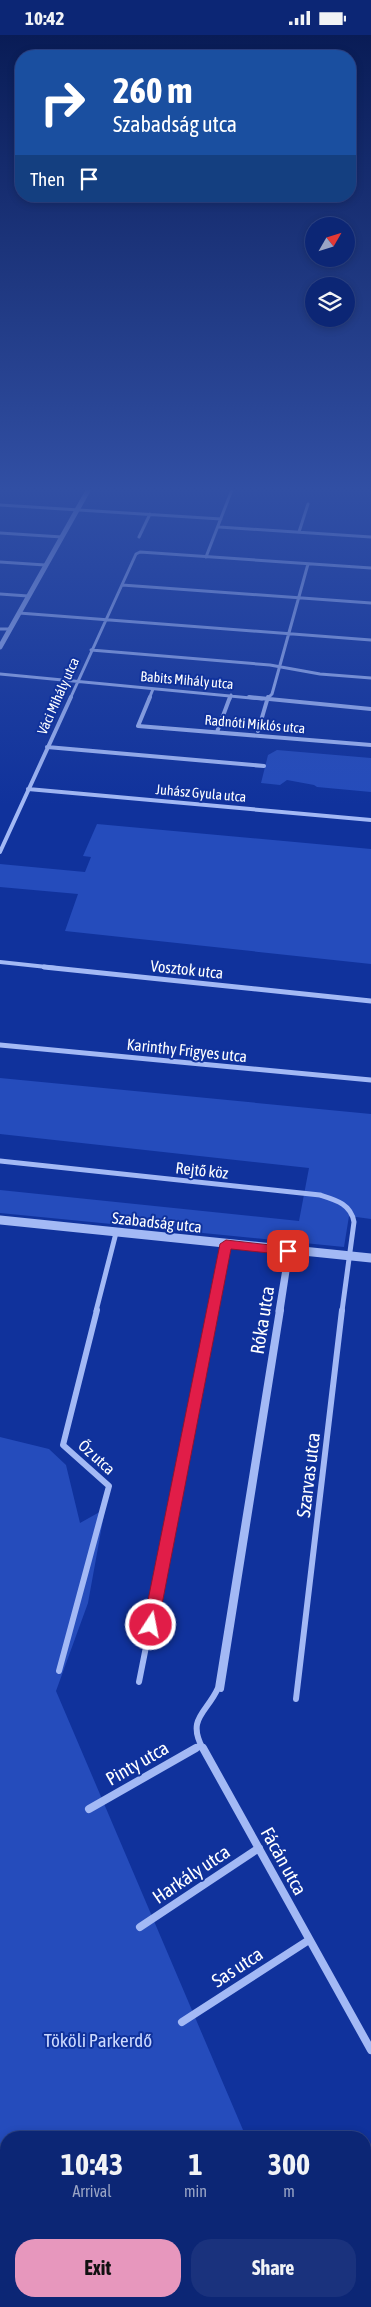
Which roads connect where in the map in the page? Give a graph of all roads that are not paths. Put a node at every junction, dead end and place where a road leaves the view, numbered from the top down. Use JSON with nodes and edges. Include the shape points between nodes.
{"nodes":[{"id":1,"x":30,"y":593,"type":"edge"},
{"id":2,"x":118,"y":593,"type":"edge"},
{"id":3,"x":231,"y":593,"type":"edge"},
{"id":4,"x":299,"y":593,"type":"edge"},
{"id":5,"x":0,"y":595,"type":"edge"},
{"id":6,"x":28,"y":596,"type":"junction"},
{"id":7,"x":298,"y":598,"type":"junction"},
{"id":8,"x":371,"y":603,"type":"edge"},
{"id":9,"x":20,"y":613,"type":"junction"},
{"id":10,"x":107,"y":619,"type":"junction"},
{"id":11,"x":0,"y":629,"type":"edge"},
{"id":12,"x":10,"y":629,"type":"junction"},
{"id":13,"x":288,"y":633,"type":"junction"},
{"id":14,"x":371,"y":640,"type":"edge"},
{"id":15,"x":0,"y":647,"type":"edge"},
{"id":16,"x":91,"y":650,"type":"junction"},
{"id":17,"x":280,"y":667,"type":"junction"},
{"id":18,"x":0,"y":674,"type":"edge"},
{"id":19,"x":371,"y":679,"type":"edge"},
{"id":20,"x":76,"y":681,"type":"junction"},
{"id":21,"x":153,"y":689,"type":"junction"},
{"id":22,"x":231,"y":695,"type":"junction"},
{"id":23,"x":267,"y":698,"type":"junction"},
{"id":24,"x":371,"y":709,"type":"edge"},
{"id":25,"x":258,"y":731,"type":"dead end"},
{"id":26,"x":217,"y":732,"type":"junction"},
{"id":27,"x":371,"y":745,"type":"edge"},
{"id":28,"x":47,"y":747,"type":"junction"},
{"id":29,"x":264,"y":766,"type":"dead end"},
{"id":30,"x":28,"y":789,"type":"junction"},
{"id":31,"x":371,"y":820,"type":"edge"},
{"id":32,"x":0,"y":852,"type":"edge"},
{"id":33,"x":0,"y":962,"type":"edge"},
{"id":34,"x":371,"y":1001,"type":"edge"},
{"id":35,"x":0,"y":1045,"type":"edge"},
{"id":36,"x":371,"y":1081,"type":"edge"},
{"id":37,"x":0,"y":1161,"type":"edge"},
{"id":38,"x":0,"y":1220,"type":"edge"},
{"id":39,"x":116,"y":1233,"type":"junction"},
{"id":40,"x":226,"y":1244,"type":"junction"},
{"id":41,"x":288,"y":1251,"type":"junction"},
{"id":42,"x":349,"y":1255,"type":"junction"},
{"id":43,"x":371,"y":1258,"type":"edge"},
{"id":44,"x":59,"y":1671,"type":"dead end"},
{"id":45,"x":139,"y":1682,"type":"dead end"},
{"id":46,"x":218,"y":1689,"type":"joint"},
{"id":47,"x":296,"y":1699,"type":"dead end"},
{"id":48,"x":201,"y":1745,"type":"junction"},
{"id":49,"x":89,"y":1809,"type":"dead end"},
{"id":50,"x":259,"y":1848,"type":"junction"},
{"id":51,"x":140,"y":1927,"type":"dead end"},
{"id":52,"x":309,"y":1940,"type":"junction"},
{"id":53,"x":182,"y":2022,"type":"dead end"},
{"id":54,"x":371,"y":2050,"type":"edge"}],
"edges":[{"from":1,"to":6,"type":"street"},
{"from":2,"to":10,"type":"street","name":"Váci Mihály utca"},
{"from":3,"to":7,"type":"street"},
{"from":4,"to":7,"type":"street"},
{"from":5,"to":6,"type":"street"},
{"from":6,"to":9,"type":"street"},
{"from":7,"to":8,"type":"street"},
{"from":7,"to":13,"type":"street"},
{"from":9,"to":10,"type":"street"},
{"from":9,"to":12,"type":"street"},
{"from":10,"to":13,"type":"street"},
{"from":10,"to":16,"type":"street","name":"Váci Mihály utca"},
{"from":11,"to":12,"type":"street"},
{"from":12,"to":15,"type":"street"},
{"from":13,"to":14,"type":"street"},
{"from":13,"to":17,"type":"street"},
{"from":16,"to":17,"type":"street"},
{"from":16,"to":20,"type":"street","name":"Váci Mihály utca"},
{"from":17,"to":19,"type":"street"},
{"from":17,"to":23,"type":"street","via":[[272,693]]},
{"from":18,"to":20,"type":"street","name":"Babits Mihály utca"},
{"from":20,"to":21,"type":"street","name":"Babits Mihály utca"},
{"from":20,"to":28,"type":"street","name":"Váci Mihály utca"},
{"from":21,"to":22,"type":"street","name":"Babits Mihály utca"},
{"from":21,"to":26,"type":"street","name":"Radnóti Miklós utca","via":[[138,726]]},
{"from":22,"to":23,"type":"street","name":"Babits Mihály utca"},
{"from":22,"to":26,"type":"street"},
{"from":23,"to":24,"type":"street","name":"Babits Mihály utca","via":[[274,702]]},
{"from":23,"to":25,"type":"street"},
{"from":26,"to":27,"type":"street","name":"Radnóti Miklós utca"},
{"from":28,"to":29,"type":"street"},
{"from":28,"to":30,"type":"street","name":"Váci Mihály utca"},
{"from":30,"to":31,"type":"street","name":"Juhász Gyula utca"},
{"from":30,"to":32,"type":"street","name":"Váci Mihály utca"},
{"from":33,"to":34,"type":"street","name":"Vosztok utca"},
{"from":35,"to":36,"type":"street","name":"Karinthy Frigyes utca"},
{"from":37,"to":42,"type":"street","name":"Rejtő köz","via":[[320,1195],[340,1201],[352,1211],[355,1221]]},
{"from":38,"to":39,"type":"street","name":"Szabadság utca"},
{"from":39,"to":40,"type":"street","name":"Szabadság utca"},
{"from":39,"to":44,"type":"street","name":"Őz utca","via":[[63,1445],[109,1485]]},
{"from":40,"to":41,"type":"street","name":"Szabadság utca"},
{"from":40,"to":45,"type":"street"},
{"from":41,"to":42,"type":"street","name":"Szabadság utca"},
{"from":41,"to":46,"type":"street","name":"Róka utca","via":[[221,1689]]},
{"from":42,"to":43,"type":"street","name":"Szabadság utca"},
{"from":42,"to":47,"type":"street","name":"Szarvas utca"},
{"from":46,"to":48,"type":"street","name":"Fácán utca","via":[[210,1705],[200,1711],[196,1720]]},
{"from":48,"to":49,"type":"street","name":"Pinty utca"},
{"from":48,"to":50,"type":"street","name":"Fácán utca"},
{"from":50,"to":51,"type":"street","name":"Harkály utca"},
{"from":50,"to":52,"type":"street","name":"Fácán utca"},
{"from":52,"to":53,"type":"street","name":"Sas utca"},
{"from":52,"to":54,"type":"street","name":"Fácán utca"}]}
